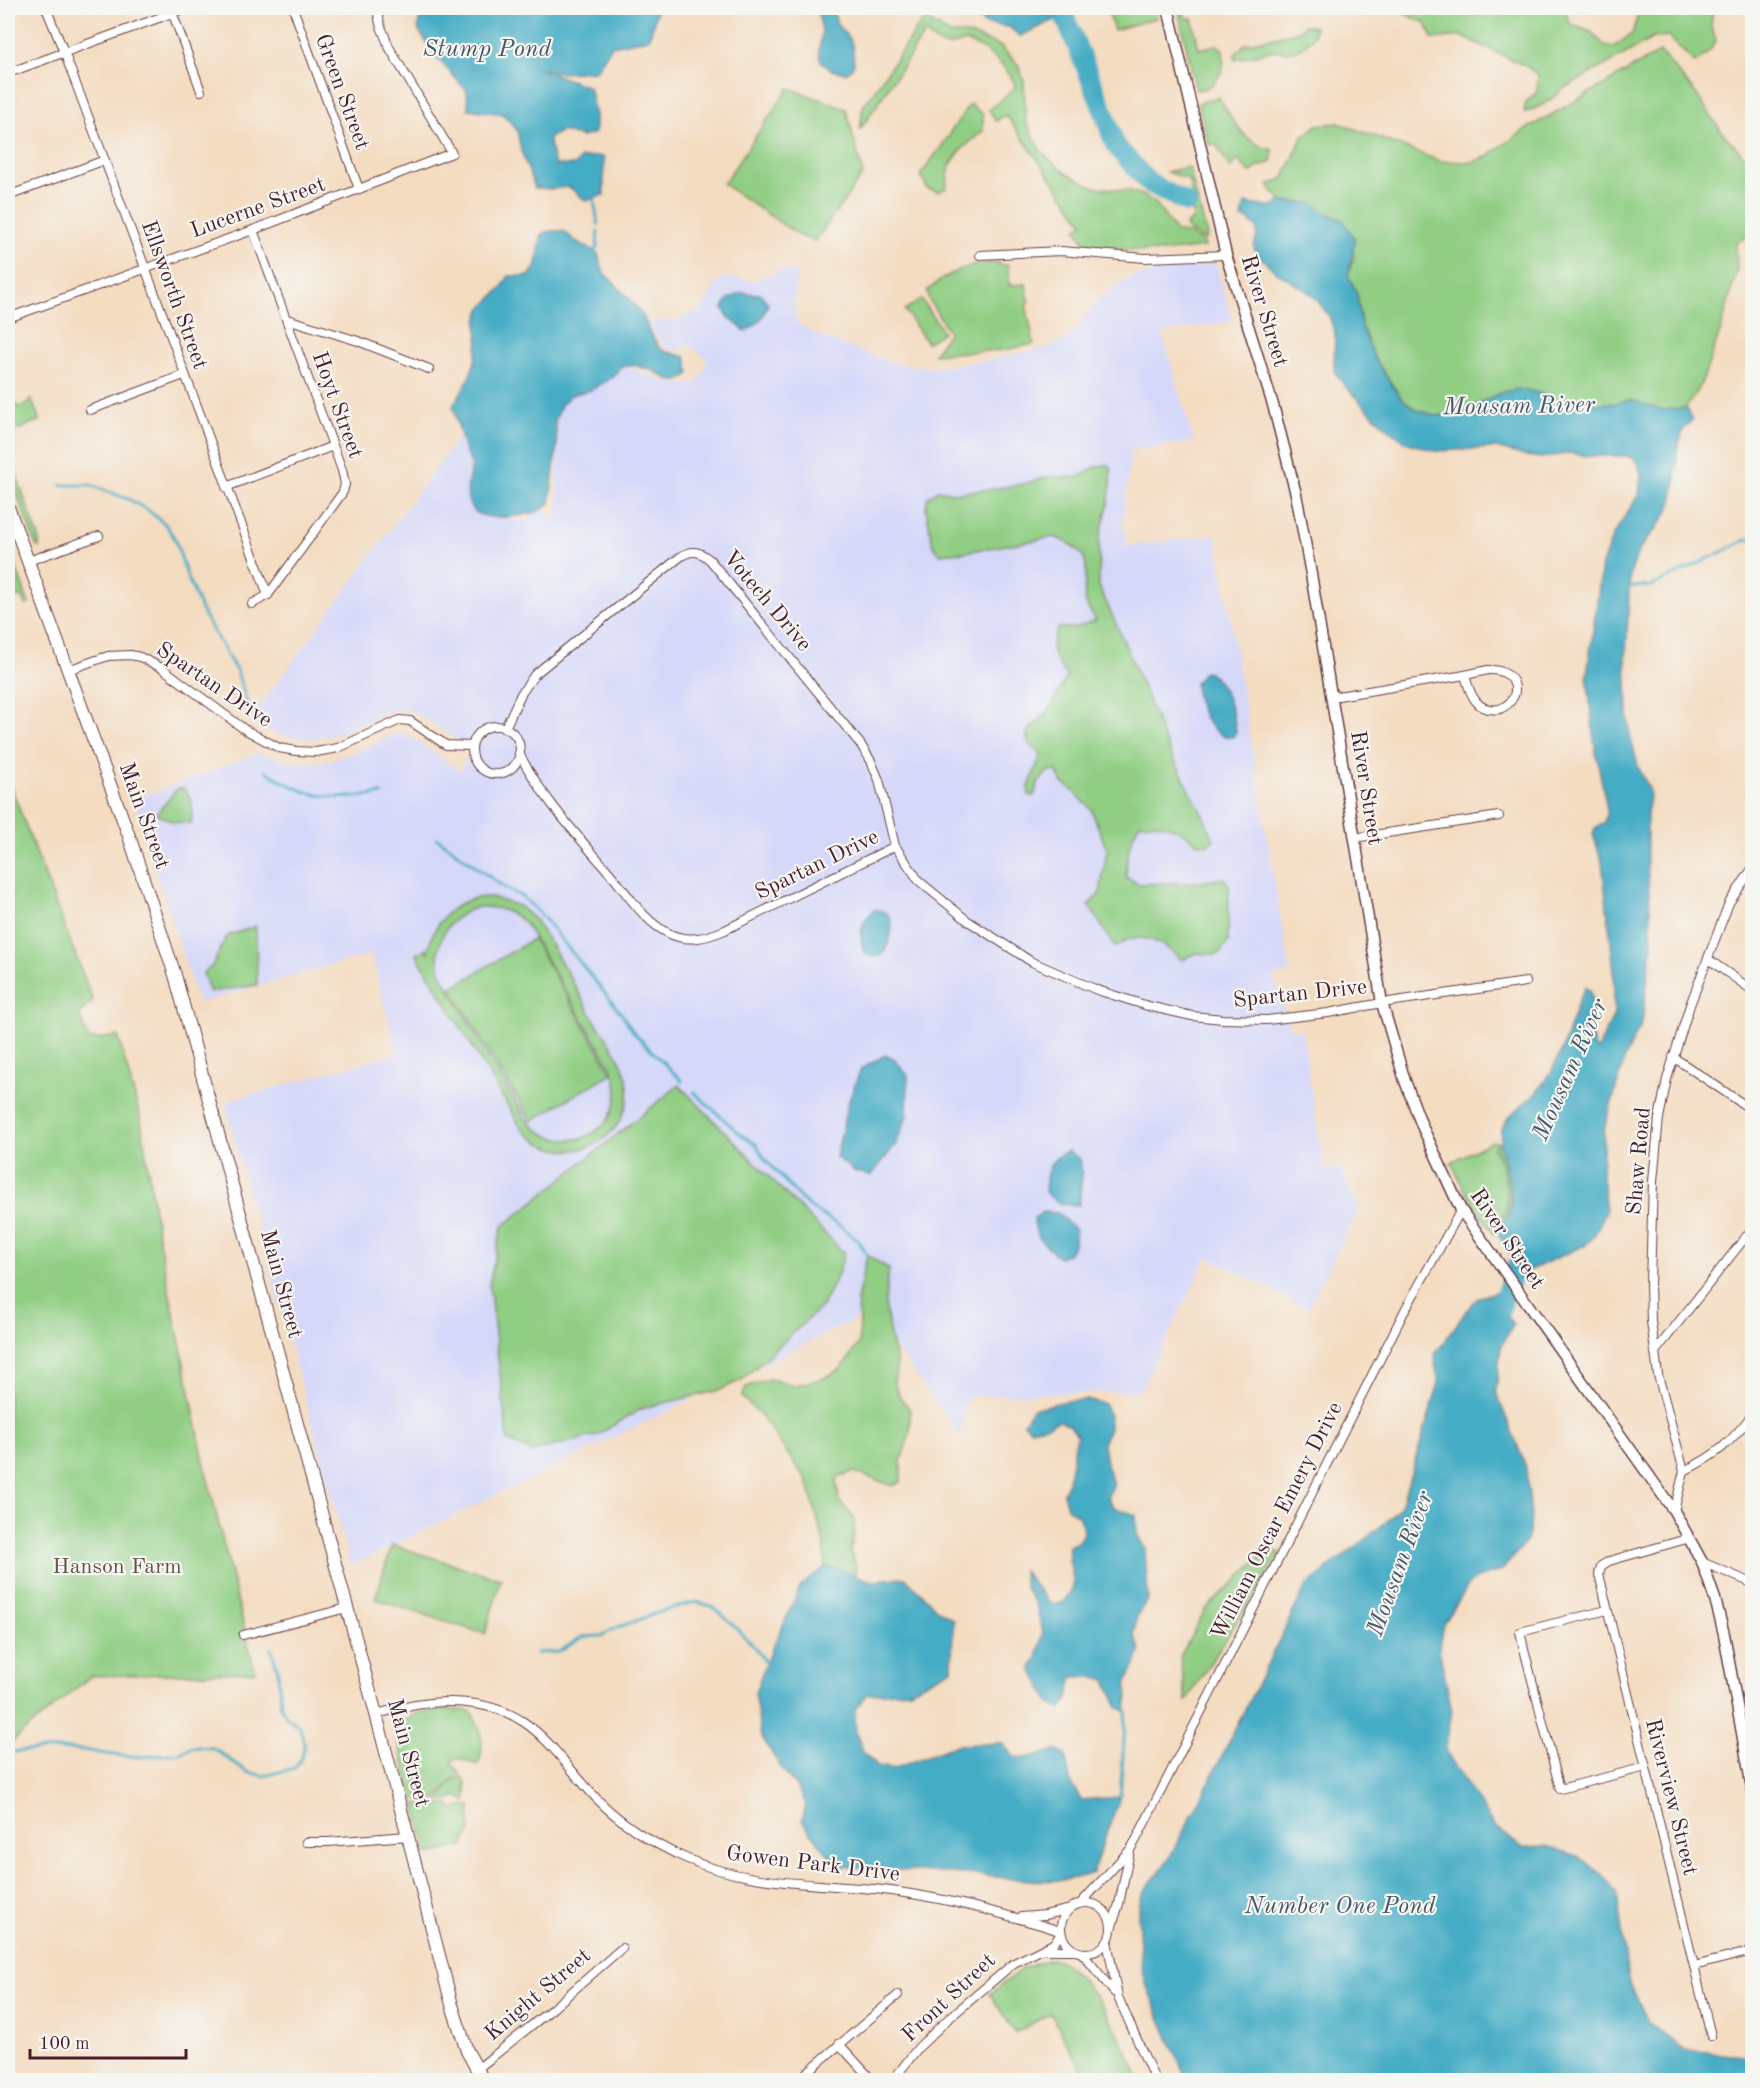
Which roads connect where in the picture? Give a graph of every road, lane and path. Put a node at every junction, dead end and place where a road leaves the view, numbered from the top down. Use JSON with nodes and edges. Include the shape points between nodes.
{"nodes":[{"id":1,"x":46,"y":8,"type":"edge"},
{"id":2,"x":186,"y":8,"type":"edge"},
{"id":3,"x":293,"y":8,"type":"edge"},
{"id":4,"x":377,"y":8,"type":"edge"},
{"id":5,"x":1168,"y":8,"type":"edge"},
{"id":6,"x":171,"y":10,"type":"edge"},
{"id":7,"x":64,"y":52,"type":"junction"},
{"id":8,"x":8,"y":73,"type":"edge"},
{"id":9,"x":201,"y":91,"type":"dead end"},
{"id":10,"x":105,"y":160,"type":"junction"},
{"id":11,"x":359,"y":189,"type":"junction"},
{"id":12,"x":8,"y":196,"type":"edge"},
{"id":13,"x":253,"y":230,"type":"junction"},
{"id":14,"x":980,"y":255,"type":"dead end"},
{"id":15,"x":1226,"y":255,"type":"junction"},
{"id":16,"x":145,"y":268,"type":"junction"},
{"id":17,"x":8,"y":318,"type":"edge"},
{"id":18,"x":287,"y":319,"type":"junction"},
{"id":19,"x":429,"y":369,"type":"dead end"},
{"id":20,"x":184,"y":375,"type":"junction"},
{"id":21,"x":90,"y":410,"type":"dead end"},
{"id":22,"x":333,"y":446,"type":"junction"},
{"id":23,"x":226,"y":487,"type":"junction"},
{"id":24,"x":8,"y":507,"type":"edge"},
{"id":25,"x":99,"y":536,"type":"dead end"},
{"id":26,"x":28,"y":561,"type":"junction"},
{"id":27,"x":268,"y":595,"type":"junction"},
{"id":28,"x":252,"y":604,"type":"dead end"},
{"id":29,"x":68,"y":670,"type":"junction"},
{"id":30,"x":1465,"y":675,"type":"junction"},
{"id":31,"x":1332,"y":697,"type":"junction"},
{"id":32,"x":505,"y":728,"type":"junction"},
{"id":33,"x":472,"y":746,"type":"junction"},
{"id":34,"x":519,"y":753,"type":"junction"},
{"id":35,"x":1499,"y":816,"type":"dead end"},
{"id":36,"x":1354,"y":838,"type":"junction"},
{"id":37,"x":895,"y":846,"type":"junction"},
{"id":38,"x":1752,"y":869,"type":"edge"},
{"id":39,"x":1708,"y":959,"type":"junction"},
{"id":40,"x":1526,"y":982,"type":"dead end"},
{"id":41,"x":1752,"y":990,"type":"edge"},
{"id":42,"x":1382,"y":1003,"type":"junction"},
{"id":43,"x":1673,"y":1057,"type":"junction"},
{"id":44,"x":1752,"y":1110,"type":"edge"},
{"id":45,"x":1461,"y":1210,"type":"junction"},
{"id":46,"x":1752,"y":1229,"type":"edge"},
{"id":47,"x":1655,"y":1352,"type":"junction"},
{"id":48,"x":1752,"y":1414,"type":"edge"},
{"id":49,"x":1684,"y":1471,"type":"junction"},
{"id":50,"x":1674,"y":1511,"type":"junction"},
{"id":51,"x":1689,"y":1538,"type":"junction"},
{"id":52,"x":1702,"y":1562,"type":"junction"},
{"id":53,"x":1752,"y":1583,"type":"edge"},
{"id":54,"x":347,"y":1608,"type":"junction"},
{"id":55,"x":1607,"y":1610,"type":"junction"},
{"id":56,"x":243,"y":1635,"type":"dead end"},
{"id":57,"x":376,"y":1714,"type":"junction"},
{"id":58,"x":1646,"y":1767,"type":"junction"},
{"id":59,"x":1752,"y":1788,"type":"edge"},
{"id":60,"x":408,"y":1836,"type":"junction"},
{"id":61,"x":306,"y":1842,"type":"dead end"},
{"id":62,"x":1130,"y":1850,"type":"junction"},
{"id":63,"x":1081,"y":1903,"type":"junction"},
{"id":64,"x":1068,"y":1910,"type":"junction"},
{"id":65,"x":1015,"y":1917,"type":"junction"},
{"id":66,"x":1111,"y":1927,"type":"junction"},
{"id":67,"x":1061,"y":1933,"type":"junction"},
{"id":68,"x":1107,"y":1941,"type":"junction"},
{"id":69,"x":622,"y":1948,"type":"dead end"},
{"id":70,"x":1038,"y":1951,"type":"junction"},
{"id":71,"x":1752,"y":1951,"type":"edge"},
{"id":72,"x":1078,"y":1952,"type":"junction"},
{"id":73,"x":1694,"y":1966,"type":"junction"},
{"id":74,"x":898,"y":1995,"type":"dead end"},
{"id":75,"x":1118,"y":1997,"type":"junction"},
{"id":76,"x":1711,"y":2036,"type":"dead end"},
{"id":77,"x":840,"y":2044,"type":"junction"},
{"id":78,"x":479,"y":2075,"type":"edge"},
{"id":79,"x":798,"y":2080,"type":"edge"},
{"id":80,"x":872,"y":2080,"type":"edge"},
{"id":81,"x":893,"y":2080,"type":"edge"},
{"id":82,"x":1155,"y":2080,"type":"edge"}],
"edges":[{"from":1,"to":7,"type":"street","name":"Ellsworth Street"},
{"from":2,"to":6,"type":"street"},
{"from":3,"to":11,"type":"street","name":"Green Street"},
{"from":4,"to":11,"type":"street","name":"Lucerne Street","via":[[389,47],[452,153]]},
{"from":5,"to":15,"type":"street","name":"River Street"},
{"from":6,"to":7,"type":"street"},
{"from":6,"to":9,"type":"street"},
{"from":7,"to":8,"type":"street"},
{"from":7,"to":10,"type":"street","name":"Ellsworth Street"},
{"from":10,"to":12,"type":"street"},
{"from":10,"to":16,"type":"street","name":"Ellsworth Street"},
{"from":11,"to":13,"type":"street","name":"Lucerne Street"},
{"from":13,"to":16,"type":"street","name":"Lucerne Street"},
{"from":13,"to":18,"type":"street","name":"Hoyt Street"},
{"from":14,"to":15,"type":"street","via":[[1053,251],[1145,258]]},
{"from":15,"to":31,"type":"street","name":"River Street","via":[[1296,494]]},
{"from":16,"to":17,"type":"street","name":"Lucerne Street"},
{"from":16,"to":20,"type":"street","name":"Ellsworth Street"},
{"from":18,"to":19,"type":"street"},
{"from":18,"to":22,"type":"street","name":"Hoyt Street"},
{"from":20,"to":21,"type":"street"},
{"from":20,"to":23,"type":"street","name":"Ellsworth Street"},
{"from":22,"to":23,"type":"street"},
{"from":22,"to":27,"type":"street","name":"Hoyt Street","via":[[345,480],[343,492]]},
{"from":23,"to":27,"type":"street","name":"Ellsworth Street"},
{"from":24,"to":26,"type":"main road","name":"Main Street"},
{"from":25,"to":26,"type":"street"},
{"from":26,"to":29,"type":"main road","name":"Main Street"},
{"from":27,"to":28,"type":"street","name":"Hoyt Street"},
{"from":29,"to":33,"type":"street","name":"Spartan Drive","via":[[108,656],[140,657],[162,668],[244,729],[279,748],[316,752],[338,748],[400,720],[410,722],[446,745]]},
{"from":29,"to":54,"type":"main road","name":"Main Street","via":[[175,975]]},
{"from":30,"to":30,"type":"street","via":[[1469,691],[1484,709],[1506,706],[1515,694],[1512,680],[1503,671]]},
{"from":30,"to":31,"type":"street"},
{"from":31,"to":36,"type":"street","name":"River Street"},
{"from":32,"to":33,"type":"street","via":[[493,726],[482,730]]},
{"from":32,"to":34,"type":"street","via":[[518,741]]},
{"from":32,"to":37,"type":"street","name":"Votech Drive","via":[[535,674],[680,557],[702,553],[861,745],[879,780]]},
{"from":33,"to":34,"type":"street","via":[[476,764],[492,773],[509,769]]},
{"from":34,"to":37,"type":"street","name":"Spartan Drive","via":[[545,796],[641,911],[666,933],[678,937],[708,937],[725,930]]},
{"from":35,"to":36,"type":"street"},
{"from":36,"to":42,"type":"street","name":"River Street"},
{"from":37,"to":42,"type":"street","name":"Spartan Drive","via":[[919,881],[968,921],[1032,962],[1097,990],[1148,1006],[1223,1019],[1267,1020],[1328,1014]]},
{"from":38,"to":39,"type":"street","name":"Shaw Road","via":[[1730,903]]},
{"from":39,"to":41,"type":"street"},
{"from":39,"to":43,"type":"street","name":"Shaw Road"},
{"from":40,"to":42,"type":"street","name":"Spartan Drive"},
{"from":42,"to":45,"type":"street","name":"River Street","via":[[1422,1126]]},
{"from":43,"to":44,"type":"street"},
{"from":43,"to":47,"type":"street","name":"Shaw Road","via":[[1655,1151],[1650,1284]]},
{"from":45,"to":50,"type":"street","name":"River Street"},
{"from":45,"to":62,"type":"street","name":"William Oscar Emery Drive","via":[[1394,1330]]},
{"from":46,"to":47,"type":"street"},
{"from":47,"to":49,"type":"street","name":"Shaw Road"},
{"from":48,"to":49,"type":"street","via":[[1718,1453]]},
{"from":49,"to":50,"type":"street"},
{"from":50,"to":51,"type":"street","name":"River Street"},
{"from":51,"to":52,"type":"street","name":"River Street"},
{"from":51,"to":55,"type":"street","name":"Riverview Street","via":[[1601,1566],[1599,1574]]},
{"from":52,"to":53,"type":"street"},
{"from":52,"to":59,"type":"street","name":"River Street","via":[[1724,1634]]},
{"from":54,"to":56,"type":"street"},
{"from":54,"to":57,"type":"main road","name":"Main Street"},
{"from":55,"to":58,"type":"street","name":"Riverview Street"},
{"from":55,"to":58,"type":"street","via":[[1520,1632],[1560,1789]]},
{"from":57,"to":60,"type":"main road","name":"Main Street"},
{"from":57,"to":65,"type":"street","name":"Gowen Park Drive","via":[[452,1702],[512,1715],[545,1738],[598,1800],[624,1822],[666,1849],[732,1875],[887,1891]]},
{"from":58,"to":73,"type":"street","name":"Riverview Street"},
{"from":60,"to":61,"type":"street"},
{"from":60,"to":78,"type":"main road","name":"Main Street","via":[[452,2005],[463,2042]]},
{"from":62,"to":63,"type":"street","name":"William Oscar Emery Drive"},
{"from":62,"to":66,"type":"street","name":"William Oscar Emery Drive"},
{"from":63,"to":64,"type":"street"},
{"from":63,"to":66,"type":"street","via":[[1099,1906]]},
{"from":64,"to":65,"type":"street","name":"Gowen Park Drive"},
{"from":64,"to":67,"type":"street","via":[[1060,1923]]},
{"from":65,"to":67,"type":"street","name":"Gowen Park Drive"},
{"from":66,"to":68,"type":"street"},
{"from":67,"to":70,"type":"street","name":"Front Street","via":[[1053,1944]]},
{"from":67,"to":72,"type":"street","via":[[1065,1944]]},
{"from":68,"to":72,"type":"street","via":[[1097,1950]]},
{"from":68,"to":75,"type":"street"},
{"from":69,"to":78,"type":"street","name":"Knight Street"},
{"from":70,"to":72,"type":"street","name":"Front Street"},
{"from":70,"to":81,"type":"street","name":"Front Street","via":[[1014,1963],[937,2028]]},
{"from":71,"to":73,"type":"street"},
{"from":72,"to":75,"type":"street"},
{"from":73,"to":76,"type":"street","name":"Riverview Street"},
{"from":74,"to":77,"type":"street"},
{"from":75,"to":82,"type":"street"},
{"from":77,"to":79,"type":"street"},
{"from":77,"to":80,"type":"street"}]}
